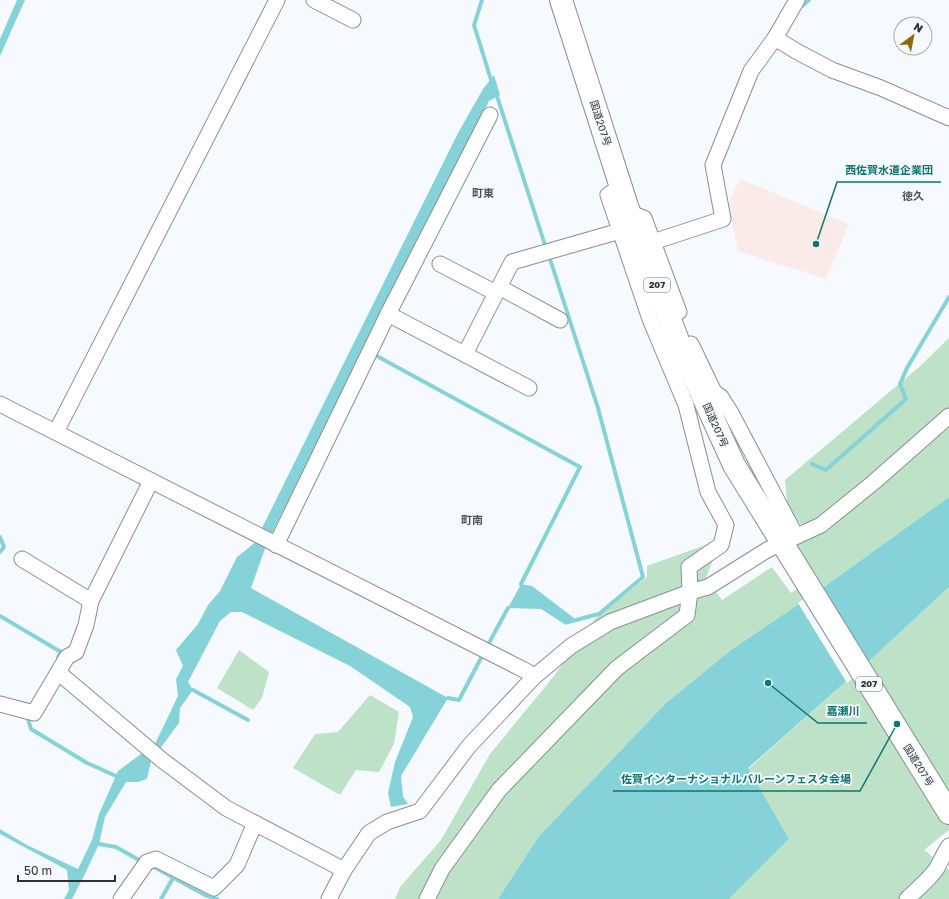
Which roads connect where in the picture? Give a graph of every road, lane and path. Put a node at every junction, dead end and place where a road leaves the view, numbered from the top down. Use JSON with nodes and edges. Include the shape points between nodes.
{"nodes":[{"id":1,"x":277,"y":0,"type":"edge"},
{"id":2,"x":314,"y":0,"type":"edge"},
{"id":3,"x":562,"y":0,"type":"edge"},
{"id":4,"x":794,"y":4,"type":"edge"},
{"id":5,"x":353,"y":20,"type":"dead end"},
{"id":6,"x":775,"y":38,"type":"junction"},
{"id":7,"x":490,"y":115,"type":"dead end"},
{"id":8,"x":949,"y":118,"type":"edge"},
{"id":9,"x":625,"y":222,"type":"junction"},
{"id":10,"x":653,"y":242,"type":"junction"},
{"id":11,"x":440,"y":264,"type":"dead end"},
{"id":12,"x":498,"y":290,"type":"junction"},
{"id":13,"x":388,"y":314,"type":"junction"},
{"id":14,"x":560,"y":320,"type":"dead end"},
{"id":15,"x":465,"y":354,"type":"junction"},
{"id":16,"x":529,"y":388,"type":"dead end"},
{"id":17,"x":0,"y":404,"type":"edge"},
{"id":18,"x":949,"y":416,"type":"edge"},
{"id":19,"x":56,"y":432,"type":"junction"},
{"id":20,"x":151,"y":480,"type":"junction"},
{"id":21,"x":789,"y":544,"type":"junction"},
{"id":22,"x":276,"y":545,"type":"junction"},
{"id":23,"x":22,"y":559,"type":"dead end"},
{"id":24,"x":690,"y":592,"type":"junction"},
{"id":25,"x":91,"y":601,"type":"junction"},
{"id":26,"x":58,"y":674,"type":"junction"},
{"id":27,"x":534,"y":677,"type":"junction"},
{"id":28,"x":0,"y":704,"type":"edge"},
{"id":29,"x":949,"y":813,"type":"edge"},
{"id":30,"x":256,"y":823,"type":"junction"},
{"id":31,"x":949,"y":846,"type":"edge"},
{"id":32,"x":344,"y":870,"type":"junction"},
{"id":33,"x":121,"y":899,"type":"edge"},
{"id":34,"x":329,"y":899,"type":"edge"},
{"id":35,"x":427,"y":899,"type":"edge"},
{"id":36,"x":907,"y":899,"type":"edge"}],
"edges":[{"from":1,"to":19,"type":"street"},
{"from":2,"to":5,"type":"street"},
{"from":3,"to":9,"type":"highway","name":"国道207号","number":"207","via":[[620,183]]},
{"from":4,"to":6,"type":"street"},
{"from":6,"to":8,"type":"street","via":[[832,70],[882,88]]},
{"from":6,"to":10,"type":"street","via":[[751,71],[713,165],[724,219]]},
{"from":7,"to":13,"type":"street"},
{"from":9,"to":10,"type":"street","via":[[644,218]]},
{"from":9,"to":12,"type":"street","via":[[512,262]]},
{"from":9,"to":21,"type":"highway","name":"国道207号","number":"207","via":[[734,465]]},
{"from":9,"to":24,"type":"street","via":[[650,320],[686,405],[708,492],[726,525],[721,545],[689,567]]},
{"from":10,"to":21,"type":"street","via":[[688,339],[714,392],[721,397],[731,413]]},
{"from":11,"to":12,"type":"street"},
{"from":12,"to":14,"type":"street"},
{"from":12,"to":15,"type":"street"},
{"from":13,"to":15,"type":"street"},
{"from":13,"to":22,"type":"street"},
{"from":15,"to":16,"type":"street"},
{"from":17,"to":19,"type":"street"},
{"from":18,"to":21,"type":"street","via":[[821,525]]},
{"from":19,"to":20,"type":"street"},
{"from":20,"to":22,"type":"street"},
{"from":20,"to":25,"type":"street"},
{"from":21,"to":24,"type":"street","via":[[767,550],[708,587]]},
{"from":21,"to":29,"type":"highway","name":"国道207号","number":"207"},
{"from":22,"to":27,"type":"street"},
{"from":23,"to":25,"type":"street"},
{"from":24,"to":27,"type":"street","via":[[610,622],[571,646]]},
{"from":24,"to":35,"type":"street","via":[[687,615],[617,668],[499,790],[442,869]]},
{"from":25,"to":26,"type":"street","via":[[76,652],[67,657]]},
{"from":26,"to":28,"type":"street","via":[[34,713]]},
{"from":26,"to":30,"type":"street","via":[[162,760],[226,808]]},
{"from":27,"to":32,"type":"street","via":[[469,746],[420,811],[387,822],[369,833]]},
{"from":30,"to":32,"type":"street"},
{"from":30,"to":33,"type":"street","via":[[237,864],[214,888],[156,858],[146,862]]},
{"from":31,"to":36,"type":"street","via":[[930,878]]},
{"from":32,"to":34,"type":"street"}]}
